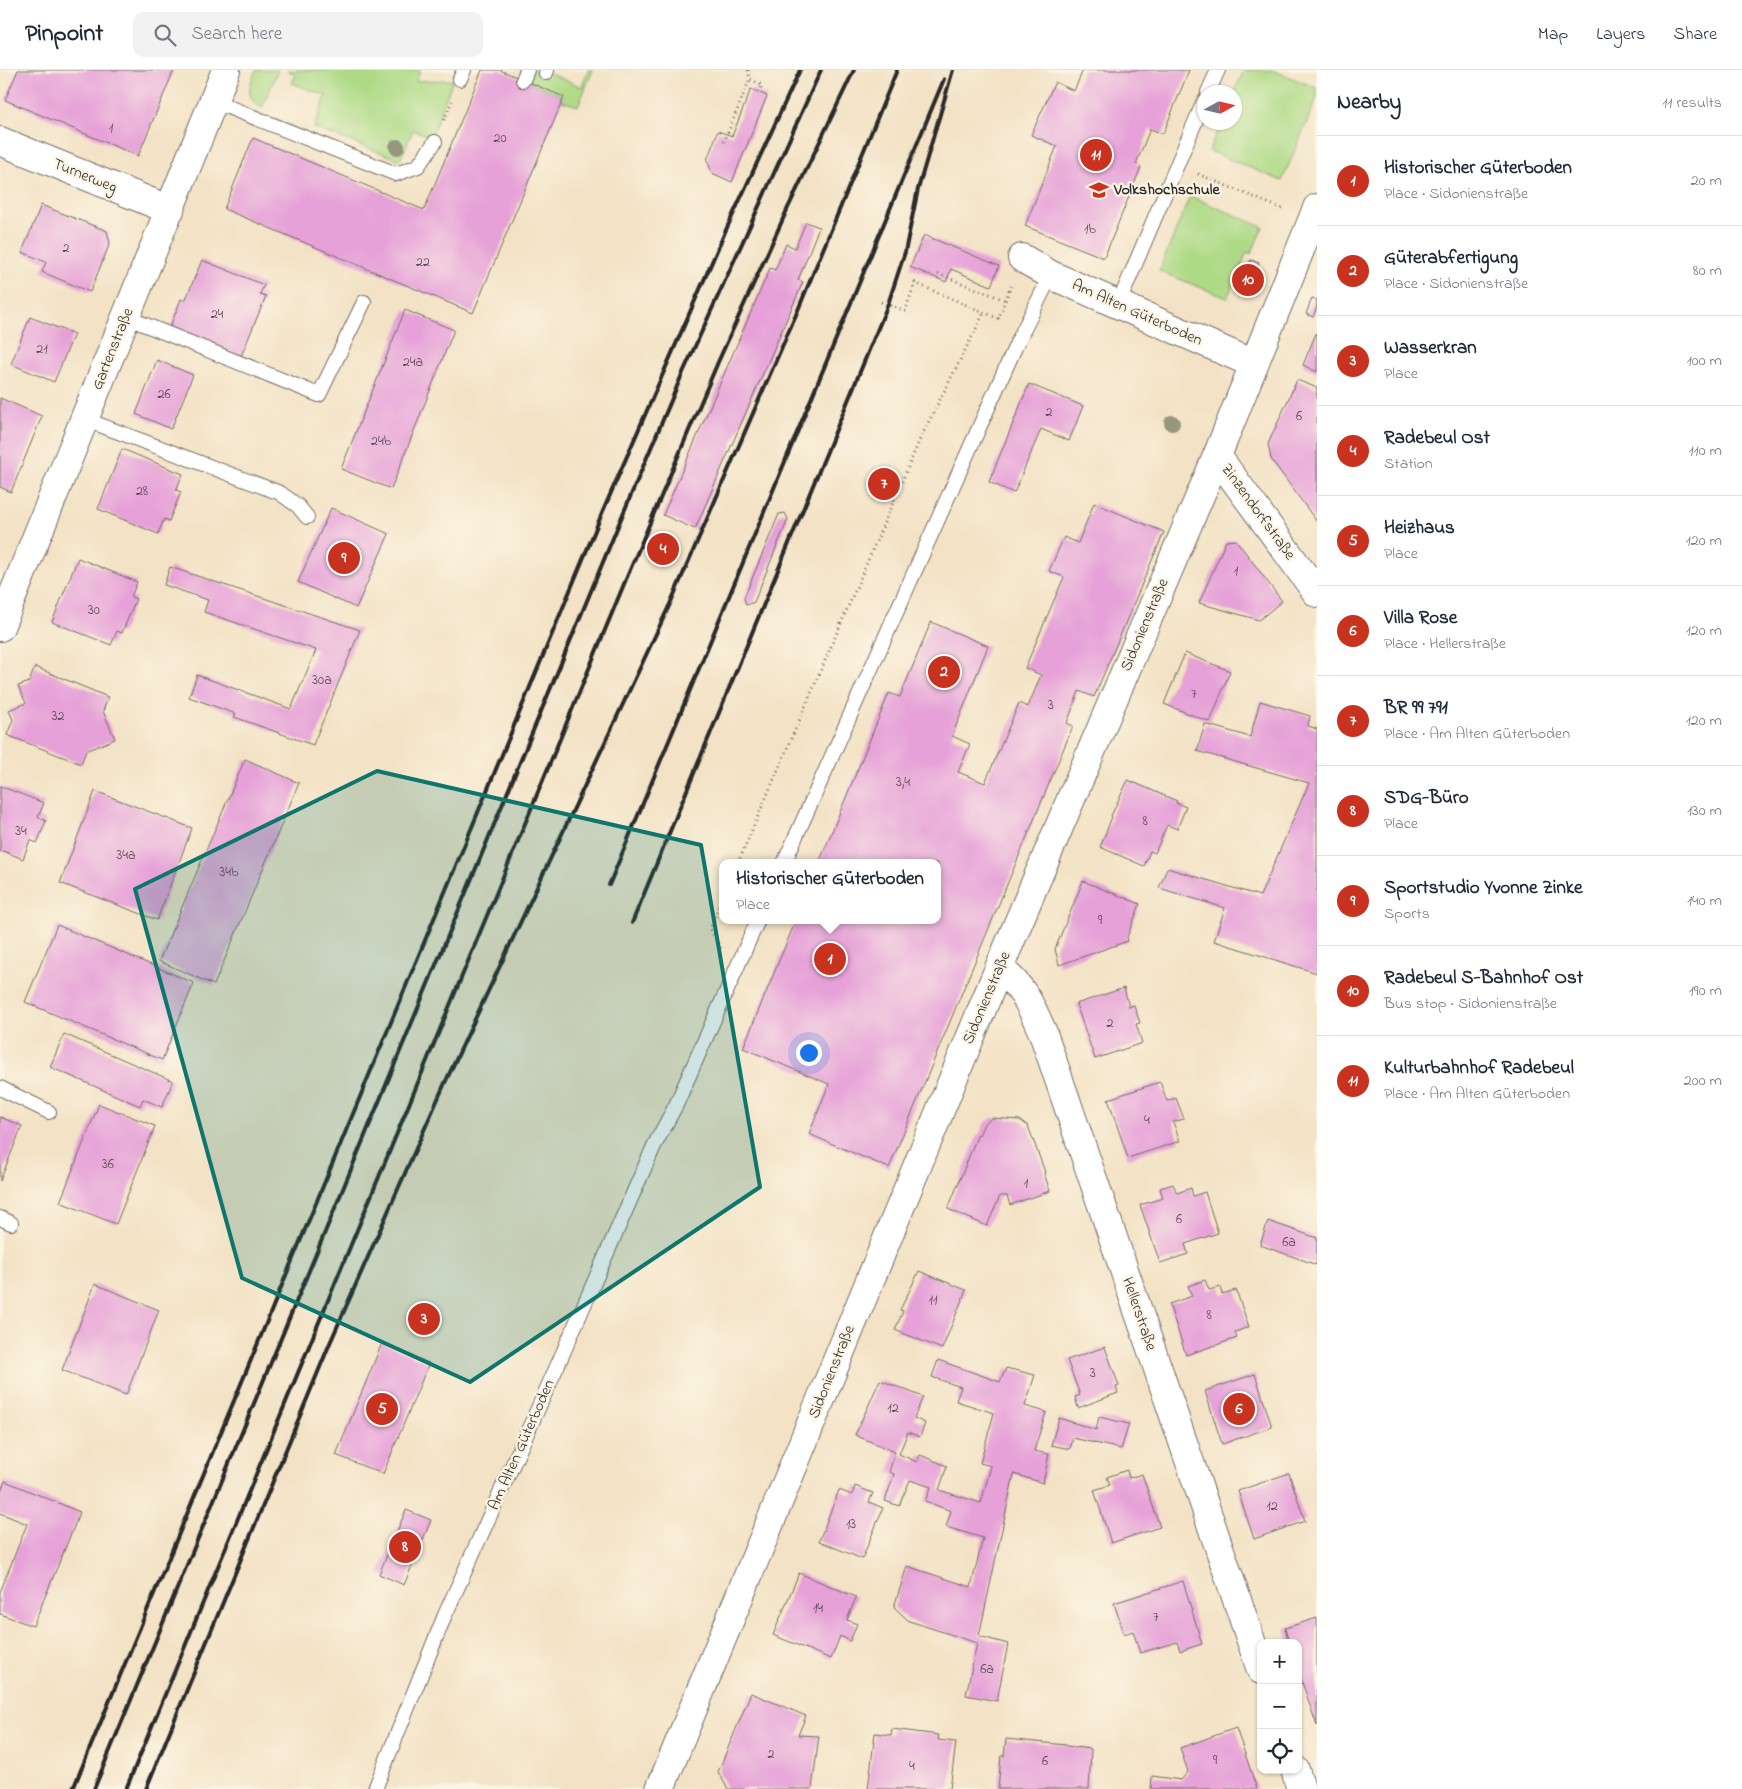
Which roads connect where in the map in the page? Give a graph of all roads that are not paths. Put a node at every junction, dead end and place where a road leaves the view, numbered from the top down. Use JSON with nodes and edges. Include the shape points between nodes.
{"nodes":[{"id":1,"x":226,"y":70,"type":"edge"},
{"id":2,"x":1218,"y":70,"type":"edge"},
{"id":3,"x":1211,"y":85,"type":"edge"},
{"id":4,"x":213,"y":101,"type":"junction"},
{"id":5,"x":1197,"y":117,"type":"edge"},
{"id":6,"x":0,"y":141,"type":"edge"},
{"id":7,"x":435,"y":142,"type":"road end"},
{"id":8,"x":1317,"y":208,"type":"edge"},
{"id":9,"x":170,"y":210,"type":"junction"},
{"id":10,"x":1022,"y":258,"type":"dead end"},
{"id":11,"x":1051,"y":275,"type":"junction"},
{"id":12,"x":364,"y":302,"type":"dead end"},
{"id":13,"x":1118,"y":305,"type":"junction"},
{"id":14,"x":126,"y":317,"type":"junction"},
{"id":15,"x":1254,"y":364,"type":"junction"},
{"id":16,"x":84,"y":420,"type":"junction"},
{"id":17,"x":1217,"y":456,"type":"junction"},
{"id":18,"x":307,"y":517,"type":"dead end"},
{"id":19,"x":1317,"y":593,"type":"edge"},
{"id":20,"x":0,"y":627,"type":"edge"},
{"id":21,"x":786,"y":859,"type":"edge"},
{"id":22,"x":756,"y":924,"type":"edge"},
{"id":23,"x":999,"y":968,"type":"junction"},
{"id":24,"x":0,"y":1088,"type":"edge"},
{"id":25,"x":49,"y":1112,"type":"dead end"},
{"id":26,"x":1257,"y":1658,"type":"edge"},
{"id":27,"x":1296,"y":1774,"type":"edge"},
{"id":28,"x":375,"y":1789,"type":"edge"},
{"id":29,"x":660,"y":1789,"type":"edge"},
{"id":30,"x":1301,"y":1789,"type":"edge"}],
"edges":[{"from":1,"to":4,"type":"street","name":"Gartenstraße"},
{"from":2,"to":3,"type":"lane"},
{"from":4,"to":7,"type":"lane","via":[[396,174],[418,166]]},
{"from":4,"to":9,"type":"street","name":"Gartenstraße"},
{"from":5,"to":13,"type":"lane"},
{"from":6,"to":9,"type":"street","name":"Turnerweg"},
{"from":8,"to":15,"type":"street","name":"Sidonienstraße"},
{"from":9,"to":14,"type":"street","name":"Gartenstraße"},
{"from":10,"to":11,"type":"street","name":"Am Alten Güterboden"},
{"from":11,"to":13,"type":"street","name":"Am Alten Güterboden"},
{"from":11,"to":21,"type":"lane","via":[[1024,328]]},
{"from":12,"to":14,"type":"lane","via":[[319,395]]},
{"from":13,"to":15,"type":"street","name":"Am Alten Güterboden"},
{"from":14,"to":16,"type":"street","name":"Gartenstraße"},
{"from":15,"to":17,"type":"street","name":"Sidonienstraße"},
{"from":16,"to":18,"type":"lane","via":[[280,493]]},
{"from":16,"to":20,"type":"street","name":"Gartenstraße"},
{"from":17,"to":19,"type":"street","name":"Zinzendorfstraße"},
{"from":17,"to":23,"type":"street","name":"Sidonienstraße"},
{"from":22,"to":28,"type":"lane","name":"Am Alten Güterboden","via":[[445,1615]]},
{"from":23,"to":26,"type":"street","name":"Hellerstraße","via":[[1028,998],[1043,1033]]},
{"from":23,"to":29,"type":"street","name":"Sidonienstraße"},
{"from":24,"to":25,"type":"lane"},
{"from":27,"to":30,"type":"street"}]}
